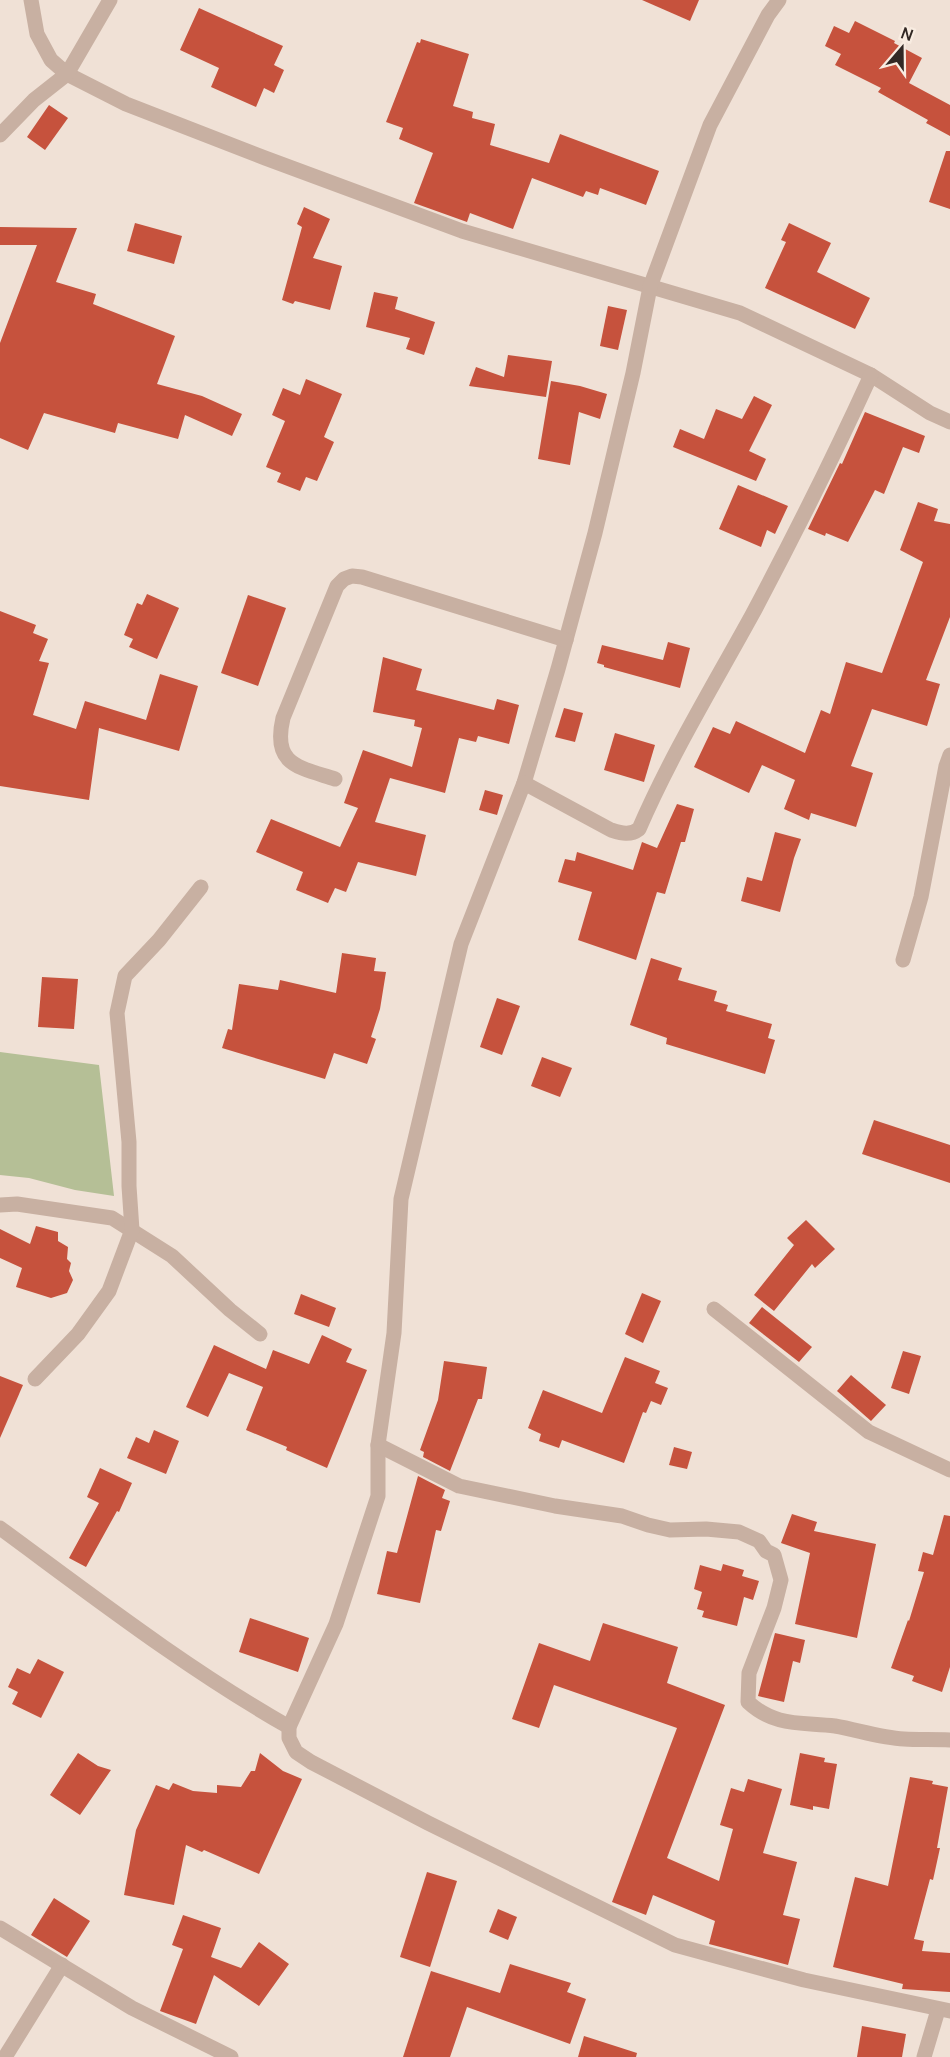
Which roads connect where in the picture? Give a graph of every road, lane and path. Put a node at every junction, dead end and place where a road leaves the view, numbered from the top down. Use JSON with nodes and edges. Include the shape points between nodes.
{"nodes":[{"id":1,"x":32,"y":0,"type":"edge"},
{"id":2,"x":110,"y":0,"type":"edge"},
{"id":3,"x":779,"y":0,"type":"edge"},
{"id":4,"x":67,"y":74,"type":"junction"},
{"id":5,"x":0,"y":135,"type":"edge"},
{"id":6,"x":650,"y":286,"type":"junction"},
{"id":7,"x":871,"y":375,"type":"junction"},
{"id":8,"x":950,"y":422,"type":"edge"},
{"id":9,"x":566,"y":640,"type":"junction"},
{"id":10,"x":950,"y":755,"type":"edge"},
{"id":11,"x":335,"y":779,"type":"dead end"},
{"id":12,"x":524,"y":783,"type":"junction"},
{"id":13,"x":201,"y":887,"type":"dead end"},
{"id":14,"x":903,"y":960,"type":"dead end"},
{"id":15,"x":0,"y":1204,"type":"edge"},
{"id":16,"x":132,"y":1230,"type":"junction"},
{"id":17,"x":714,"y":1309,"type":"dead end"},
{"id":18,"x":260,"y":1334,"type":"dead end"},
{"id":19,"x":35,"y":1379,"type":"dead end"},
{"id":20,"x":378,"y":1445,"type":"junction"},
{"id":21,"x":950,"y":1470,"type":"edge"},
{"id":22,"x":0,"y":1528,"type":"edge"},
{"id":23,"x":289,"y":1727,"type":"junction"},
{"id":24,"x":950,"y":1740,"type":"edge"},
{"id":25,"x":0,"y":1928,"type":"edge"},
{"id":26,"x":62,"y":1965,"type":"junction"},
{"id":27,"x":944,"y":2011,"type":"edge"},
{"id":28,"x":5,"y":2057,"type":"edge"},
{"id":29,"x":231,"y":2057,"type":"edge"},
{"id":30,"x":924,"y":2057,"type":"edge"}],
"edges":[{"from":1,"to":4,"type":"street","via":[[37,34],[51,60]]},
{"from":2,"to":4,"type":"street"},
{"from":3,"to":6,"type":"street","via":[[710,125]]},
{"from":4,"to":5,"type":"street"},
{"from":4,"to":6,"type":"street","via":[[126,104],[462,231]]},
{"from":6,"to":7,"type":"street","via":[[740,313]]},
{"from":6,"to":9,"type":"street","via":[[633,373]]},
{"from":7,"to":8,"type":"street"},
{"from":7,"to":12,"type":"street","via":[[833,459],[655,792],[639,829],[624,834],[611,830]]},
{"from":9,"to":11,"type":"street","via":[[362,577],[344,579],[327,609],[279,735],[280,748],[289,760]]},
{"from":9,"to":12,"type":"street"},
{"from":10,"to":14,"type":"street","via":[[921,897]]},
{"from":12,"to":20,"type":"street","via":[[461,944],[401,1199],[394,1333]]},
{"from":13,"to":16,"type":"street","via":[[125,976],[117,1013],[129,1142]]},
{"from":15,"to":16,"type":"street","via":[[112,1218]]},
{"from":16,"to":18,"type":"street","via":[[172,1256]]},
{"from":16,"to":19,"type":"street","via":[[109,1291],[78,1334]]},
{"from":17,"to":21,"type":"street","via":[[869,1432]]},
{"from":20,"to":23,"type":"street","via":[[378,1496],[363,1547],[336,1624]]},
{"from":20,"to":24,"type":"street","via":[[459,1486],[622,1516],[670,1530],[739,1532],[759,1541],[774,1556],[781,1580],[749,1673],[748,1702],[773,1719],[792,1723],[835,1726],[902,1739]]},
{"from":22,"to":23,"type":"street","via":[[146,1635]]},
{"from":23,"to":27,"type":"street","via":[[296,1752],[311,1762],[675,1946]]},
{"from":25,"to":26,"type":"street"},
{"from":26,"to":28,"type":"street"},
{"from":26,"to":29,"type":"street","via":[[132,2008]]},
{"from":27,"to":30,"type":"street"}]}
